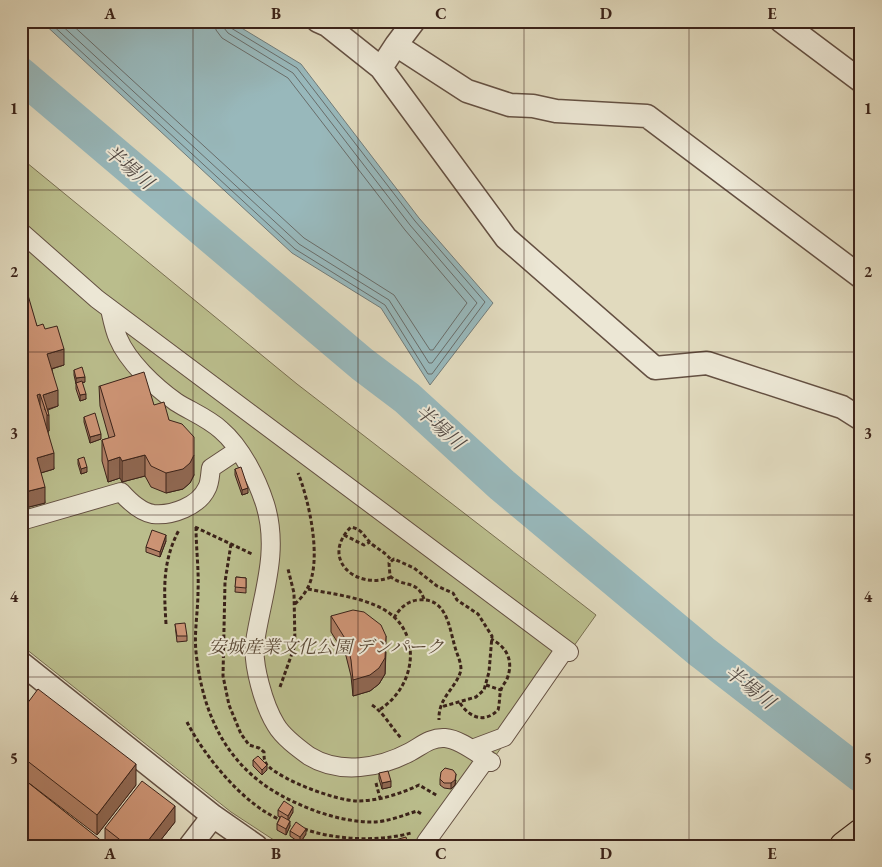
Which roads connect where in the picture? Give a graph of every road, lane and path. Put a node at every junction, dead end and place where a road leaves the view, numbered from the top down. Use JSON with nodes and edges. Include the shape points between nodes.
{"nodes":[{"id":1,"x":318,"y":21,"type":"edge"},
{"id":2,"x":414,"y":21,"type":"edge"},
{"id":3,"x":781,"y":21,"type":"edge"},
{"id":4,"x":396,"y":45,"type":"junction"},
{"id":5,"x":381,"y":68,"type":"junction"},
{"id":6,"x":861,"y":81,"type":"edge"},
{"id":7,"x":21,"y":232,"type":"edge"},
{"id":8,"x":861,"y":277,"type":"edge"},
{"id":9,"x":110,"y":309,"type":"junction"},
{"id":10,"x":861,"y":419,"type":"edge"},
{"id":11,"x":289,"y":444,"type":"junction"},
{"id":12,"x":238,"y":450,"type":"junction"},
{"id":13,"x":21,"y":521,"type":"edge"},
{"id":14,"x":344,"y":535,"type":"junction"},
{"id":15,"x":370,"y":542,"type":"junction"},
{"id":16,"x":392,"y":561,"type":"junction"},
{"id":17,"x":287,"y":567,"type":"dead end"},
{"id":18,"x":269,"y":569,"type":"junction"},
{"id":19,"x":391,"y":577,"type":"junction"},
{"id":20,"x":308,"y":589,"type":"junction"},
{"id":21,"x":424,"y":599,"type":"junction"},
{"id":22,"x":295,"y":605,"type":"junction"},
{"id":23,"x":394,"y":618,"type":"junction"},
{"id":24,"x":166,"y":624,"type":"dead end"},
{"id":25,"x":491,"y":638,"type":"junction"},
{"id":26,"x":21,"y":663,"type":"edge"},
{"id":27,"x":486,"y":685,"type":"junction"},
{"id":28,"x":501,"y":690,"type":"junction"},
{"id":29,"x":460,"y":703,"type":"junction"},
{"id":30,"x":372,"y":705,"type":"dead end"},
{"id":31,"x":441,"y":706,"type":"junction"},
{"id":32,"x":379,"y":710,"type":"junction"},
{"id":33,"x":270,"y":711,"type":"junction"},
{"id":34,"x":187,"y":722,"type":"dead end"},
{"id":35,"x":440,"y":738,"type":"junction"},
{"id":36,"x":415,"y":749,"type":"junction"},
{"id":37,"x":472,"y":750,"type":"junction"},
{"id":38,"x":213,"y":816,"type":"junction"},
{"id":39,"x":290,"y":824,"type":"edge"},
{"id":40,"x":298,"y":827,"type":"edge"},
{"id":41,"x":861,"y":833,"type":"edge"},
{"id":42,"x":426,"y":842,"type":"joint"},
{"id":43,"x":190,"y":846,"type":"edge"},
{"id":44,"x":256,"y":846,"type":"edge"},
{"id":45,"x":844,"y":846,"type":"edge"}],
"edges":[{"from":1,"to":5,"type":"street"},
{"from":2,"to":4,"type":"street"},
{"from":3,"to":6,"type":"street"},
{"from":4,"to":5,"type":"street"},
{"from":4,"to":8,"type":"street","via":[[467,91],[510,105],[647,116]]},
{"from":5,"to":10,"type":"street","via":[[506,238],[655,368],[707,363],[842,407]]},
{"from":7,"to":9,"type":"street"},
{"from":9,"to":11,"type":"street"},
{"from":9,"to":12,"type":"street","via":[[118,338],[150,379],[175,401],[220,428]]},
{"from":11,"to":20,"type":"path","via":[[306,491],[311,524],[313,571]]},
{"from":11,"to":37,"type":"street","via":[[567,651],[504,737]]},
{"from":12,"to":13,"type":"street","via":[[211,468],[207,488],[193,504],[172,513],[152,514],[131,504],[121,492]]},
{"from":12,"to":18,"type":"street","via":[[264,503],[271,534]]},
{"from":14,"to":15,"type":"path","via":[[364,545]]},
{"from":14,"to":15,"type":"path","via":[[351,527],[360,529]]},
{"from":14,"to":19,"type":"path","via":[[339,558],[348,573],[379,582]]},
{"from":15,"to":16,"type":"path","via":[[385,551]]},
{"from":16,"to":19,"type":"path","via":[[388,569]]},
{"from":16,"to":25,"type":"path","via":[[401,561],[453,593],[457,600],[478,614],[488,626]]},
{"from":17,"to":22,"type":"path"},
{"from":18,"to":24,"type":"path","via":[[253,555],[196,527],[179,529],[164,578]]},
{"from":18,"to":33,"type":"street","via":[[254,644],[257,673]]},
{"from":19,"to":21,"type":"path","via":[[394,581],[416,586]]},
{"from":20,"to":22,"type":"path"},
{"from":20,"to":23,"type":"path","via":[[362,601]]},
{"from":21,"to":23,"type":"path","via":[[404,605]]},
{"from":21,"to":31,"type":"path","via":[[444,610],[461,662],[459,676]]},
{"from":22,"to":33,"type":"path","via":[[295,645]]},
{"from":23,"to":32,"type":"path","via":[[407,632],[412,650],[411,668],[388,704]]},
{"from":25,"to":27,"type":"path"},
{"from":25,"to":28,"type":"path","via":[[502,644],[509,657],[507,680]]},
{"from":26,"to":38,"type":"street"},
{"from":27,"to":28,"type":"path"},
{"from":27,"to":29,"type":"path","via":[[476,697]]},
{"from":28,"to":29,"type":"path","via":[[498,710],[484,718],[466,713]]},
{"from":29,"to":31,"type":"path"},
{"from":30,"to":32,"type":"path"},
{"from":31,"to":35,"type":"path"},
{"from":32,"to":36,"type":"path","via":[[389,725]]},
{"from":33,"to":36,"type":"street","via":[[276,726],[293,744],[325,763],[364,768]]},
{"from":34,"to":39,"type":"path","via":[[202,749],[224,777],[273,817]]},
{"from":35,"to":36,"type":"street","via":[[431,739]]},
{"from":35,"to":37,"type":"street"},
{"from":37,"to":42,"type":"street","via":[[489,761]]},
{"from":38,"to":43,"type":"street"},
{"from":38,"to":44,"type":"street"},
{"from":40,"to":42,"type":"path","via":[[323,835],[363,838],[414,832]]},
{"from":41,"to":45,"type":"main road"}]}
